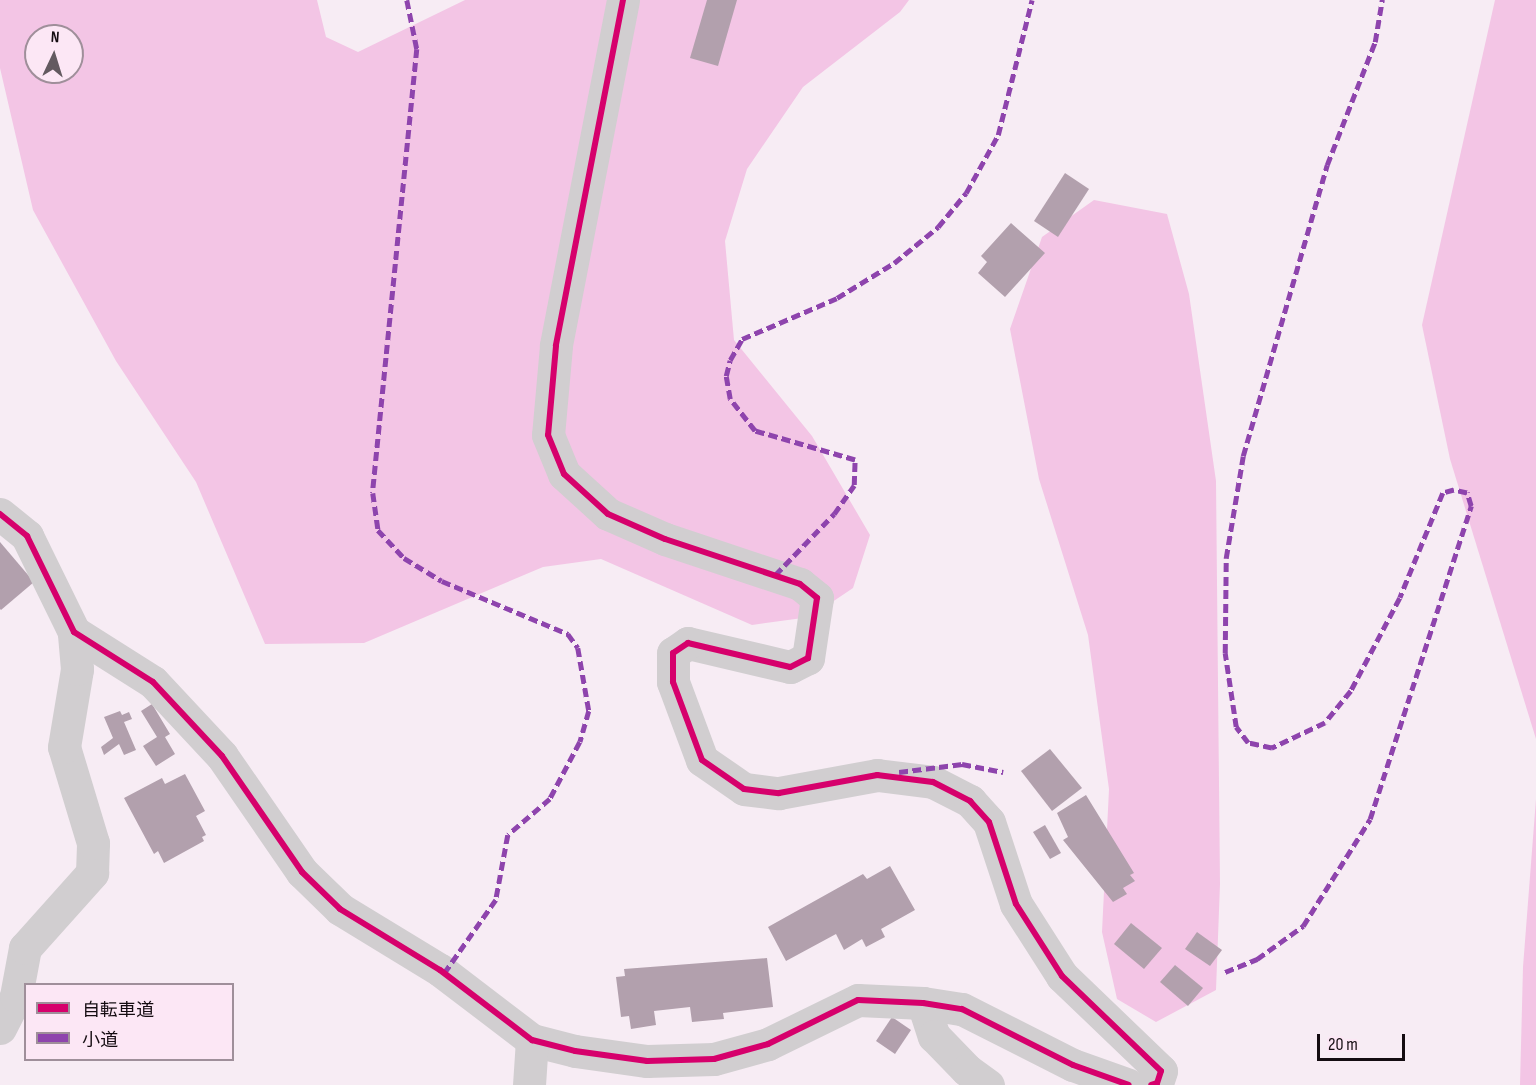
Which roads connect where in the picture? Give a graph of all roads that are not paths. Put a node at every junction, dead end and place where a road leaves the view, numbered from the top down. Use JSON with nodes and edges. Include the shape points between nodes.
{"nodes":[{"id":1,"x":622,"y":0,"type":"edge"},
{"id":2,"x":0,"y":514,"type":"edge"},
{"id":3,"x":74,"y":632,"type":"junction"},
{"id":4,"x":923,"y":1003,"type":"junction"},
{"id":5,"x":0,"y":1028,"type":"edge"},
{"id":6,"x":532,"y":1040,"type":"junction"},
{"id":7,"x":529,"y":1085,"type":"edge"},
{"id":8,"x":988,"y":1085,"type":"edge"},
{"id":9,"x":1129,"y":1085,"type":"edge"},
{"id":10,"x":1150,"y":1085,"type":"edge"}],
"edges":[{"from":1,"to":10,"type":"street","via":[[556,346],[548,435],[564,474],[608,514],[665,539],[800,584],[818,598],[807,658],[790,668],[688,643],[673,653],[674,682],[702,760],[744,789],[779,793],[877,775],[933,782],[970,801],[989,822],[1016,904],[1062,976],[1161,1071],[1157,1083]]},
{"from":2,"to":3,"type":"street","via":[[27,536]]},
{"from":3,"to":5,"type":"street","via":[[77,669],[64,747],[93,843],[92,873],[25,948],[16,996]]},
{"from":3,"to":6,"type":"street","via":[[153,682],[222,756],[302,872],[340,909],[440,970]]},
{"from":4,"to":6,"type":"street","via":[[858,1000],[768,1044],[714,1059],[647,1061],[575,1051]]},
{"from":4,"to":8,"type":"street","via":[[934,1036],[967,1070]]},
{"from":4,"to":9,"type":"street","via":[[962,1009],[1073,1065]]},
{"from":6,"to":7,"type":"street"}]}
